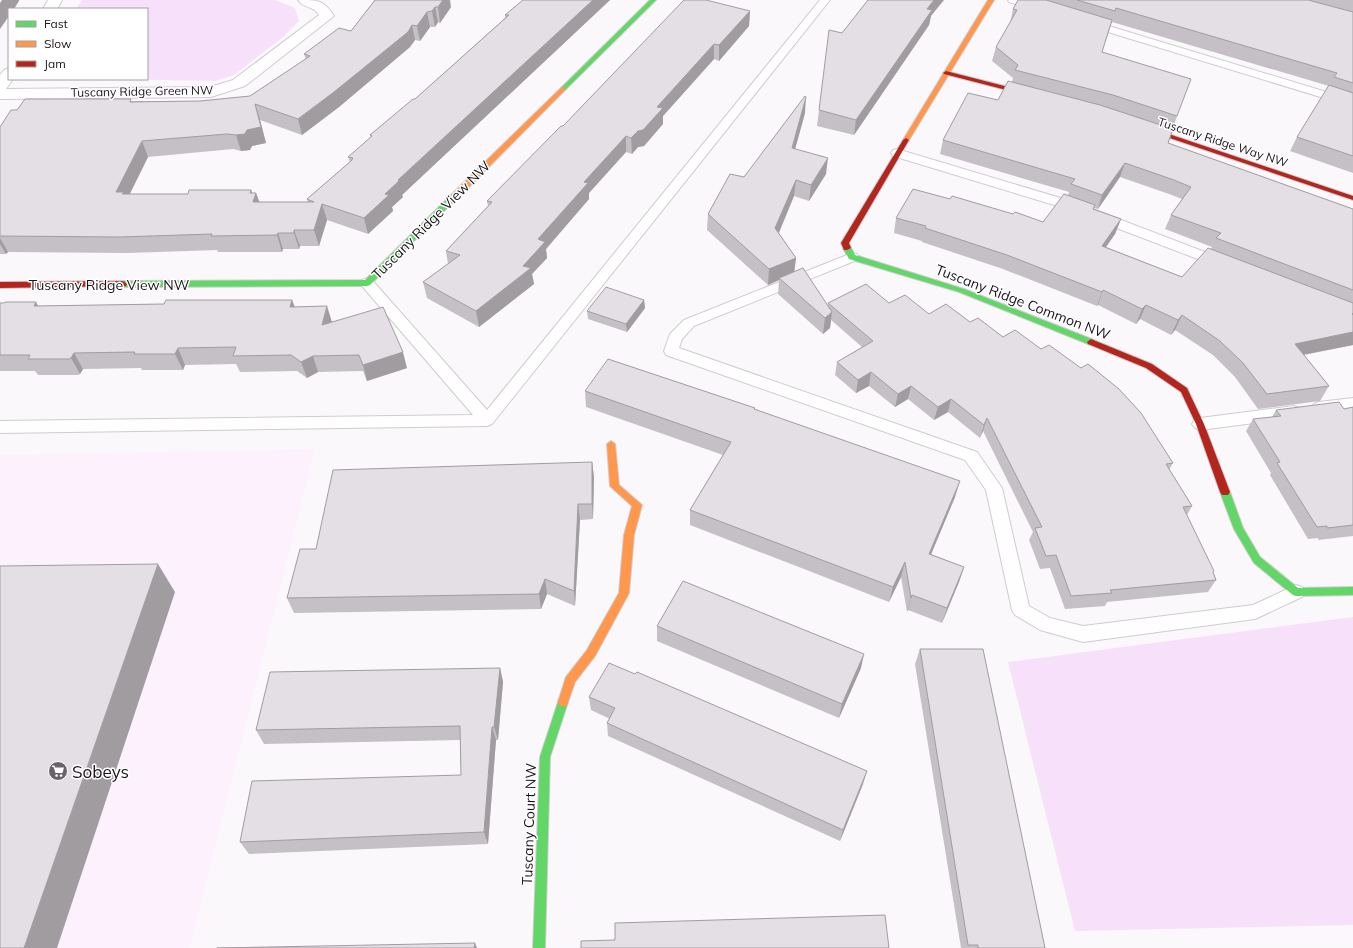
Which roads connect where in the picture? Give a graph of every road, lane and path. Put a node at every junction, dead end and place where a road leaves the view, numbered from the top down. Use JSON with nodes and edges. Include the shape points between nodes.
{"nodes":[{"id":1,"x":304,"y":0,"type":"edge"},
{"id":2,"x":653,"y":0,"type":"edge"},
{"id":3,"x":825,"y":0,"type":"edge"},
{"id":4,"x":990,"y":0,"type":"edge"},
{"id":5,"x":1013,"y":0,"type":"edge"},
{"id":6,"x":1051,"y":12,"type":"edge"},
{"id":7,"x":1082,"y":21,"type":"edge"},
{"id":8,"x":946,"y":74,"type":"junction"},
{"id":9,"x":8,"y":75,"type":"edge"},
{"id":10,"x":0,"y":87,"type":"edge"},
{"id":11,"x":0,"y":94,"type":"edge"},
{"id":12,"x":1044,"y":98,"type":"edge"},
{"id":13,"x":1353,"y":104,"type":"edge"},
{"id":14,"x":1131,"y":124,"type":"edge"},
{"id":15,"x":897,"y":153,"type":"junction"},
{"id":16,"x":1353,"y":198,"type":"edge"},
{"id":17,"x":852,"y":257,"type":"junction"},
{"id":18,"x":1230,"y":266,"type":"edge"},
{"id":19,"x":367,"y":283,"type":"junction"},
{"id":20,"x":0,"y":286,"type":"edge"},
{"id":21,"x":1353,"y":404,"type":"edge"},
{"id":22,"x":487,"y":420,"type":"junction"},
{"id":23,"x":1200,"y":424,"type":"junction"},
{"id":24,"x":0,"y":427,"type":"edge"},
{"id":25,"x":611,"y":444,"type":"dead end"},
{"id":26,"x":1353,"y":591,"type":"edge"},
{"id":27,"x":1296,"y":592,"type":"junction"},
{"id":28,"x":539,"y":948,"type":"edge"}],
"edges":[{"from":1,"to":11,"type":"street","name":"Tuscany Ridge Green NW","via":[[322,7],[327,16],[239,83],[211,92]]},
{"from":2,"to":19,"type":"street","name":"Tuscany Ridge View NW"},
{"from":3,"to":22,"type":"lane"},
{"from":4,"to":8,"type":"street"},
{"from":5,"to":6,"type":"lane"},
{"from":7,"to":13,"type":"lane"},
{"from":8,"to":12,"type":"street"},
{"from":8,"to":15,"type":"street"},
{"from":9,"to":10,"type":"street"},
{"from":14,"to":16,"type":"street","name":"Tuscany Ridge Way NW"},
{"from":15,"to":17,"type":"street","via":[[845,243]]},
{"from":15,"to":18,"type":"lane","via":[[1069,205]]},
{"from":17,"to":23,"type":"street","name":"Tuscany Ridge Common NW","via":[[942,284],[1003,306],[1149,366],[1184,390]]},
{"from":17,"to":27,"type":"lane","via":[[689,323],[675,337],[671,351],[971,456],[994,488],[1021,610],[1046,625],[1083,634],[1255,612]]},
{"from":19,"to":20,"type":"street","name":"Tuscany Ridge View NW"},
{"from":19,"to":22,"type":"lane"},
{"from":21,"to":23,"type":"lane"},
{"from":22,"to":24,"type":"lane"},
{"from":23,"to":27,"type":"street","name":"Tuscany Ridge Common NW","via":[[1239,529],[1257,560]]},
{"from":25,"to":28,"type":"street","name":"Tuscany Court NW","via":[[615,486],[637,505],[629,535],[624,593],[591,653],[570,680],[545,757]]},
{"from":26,"to":27,"type":"street"}]}
